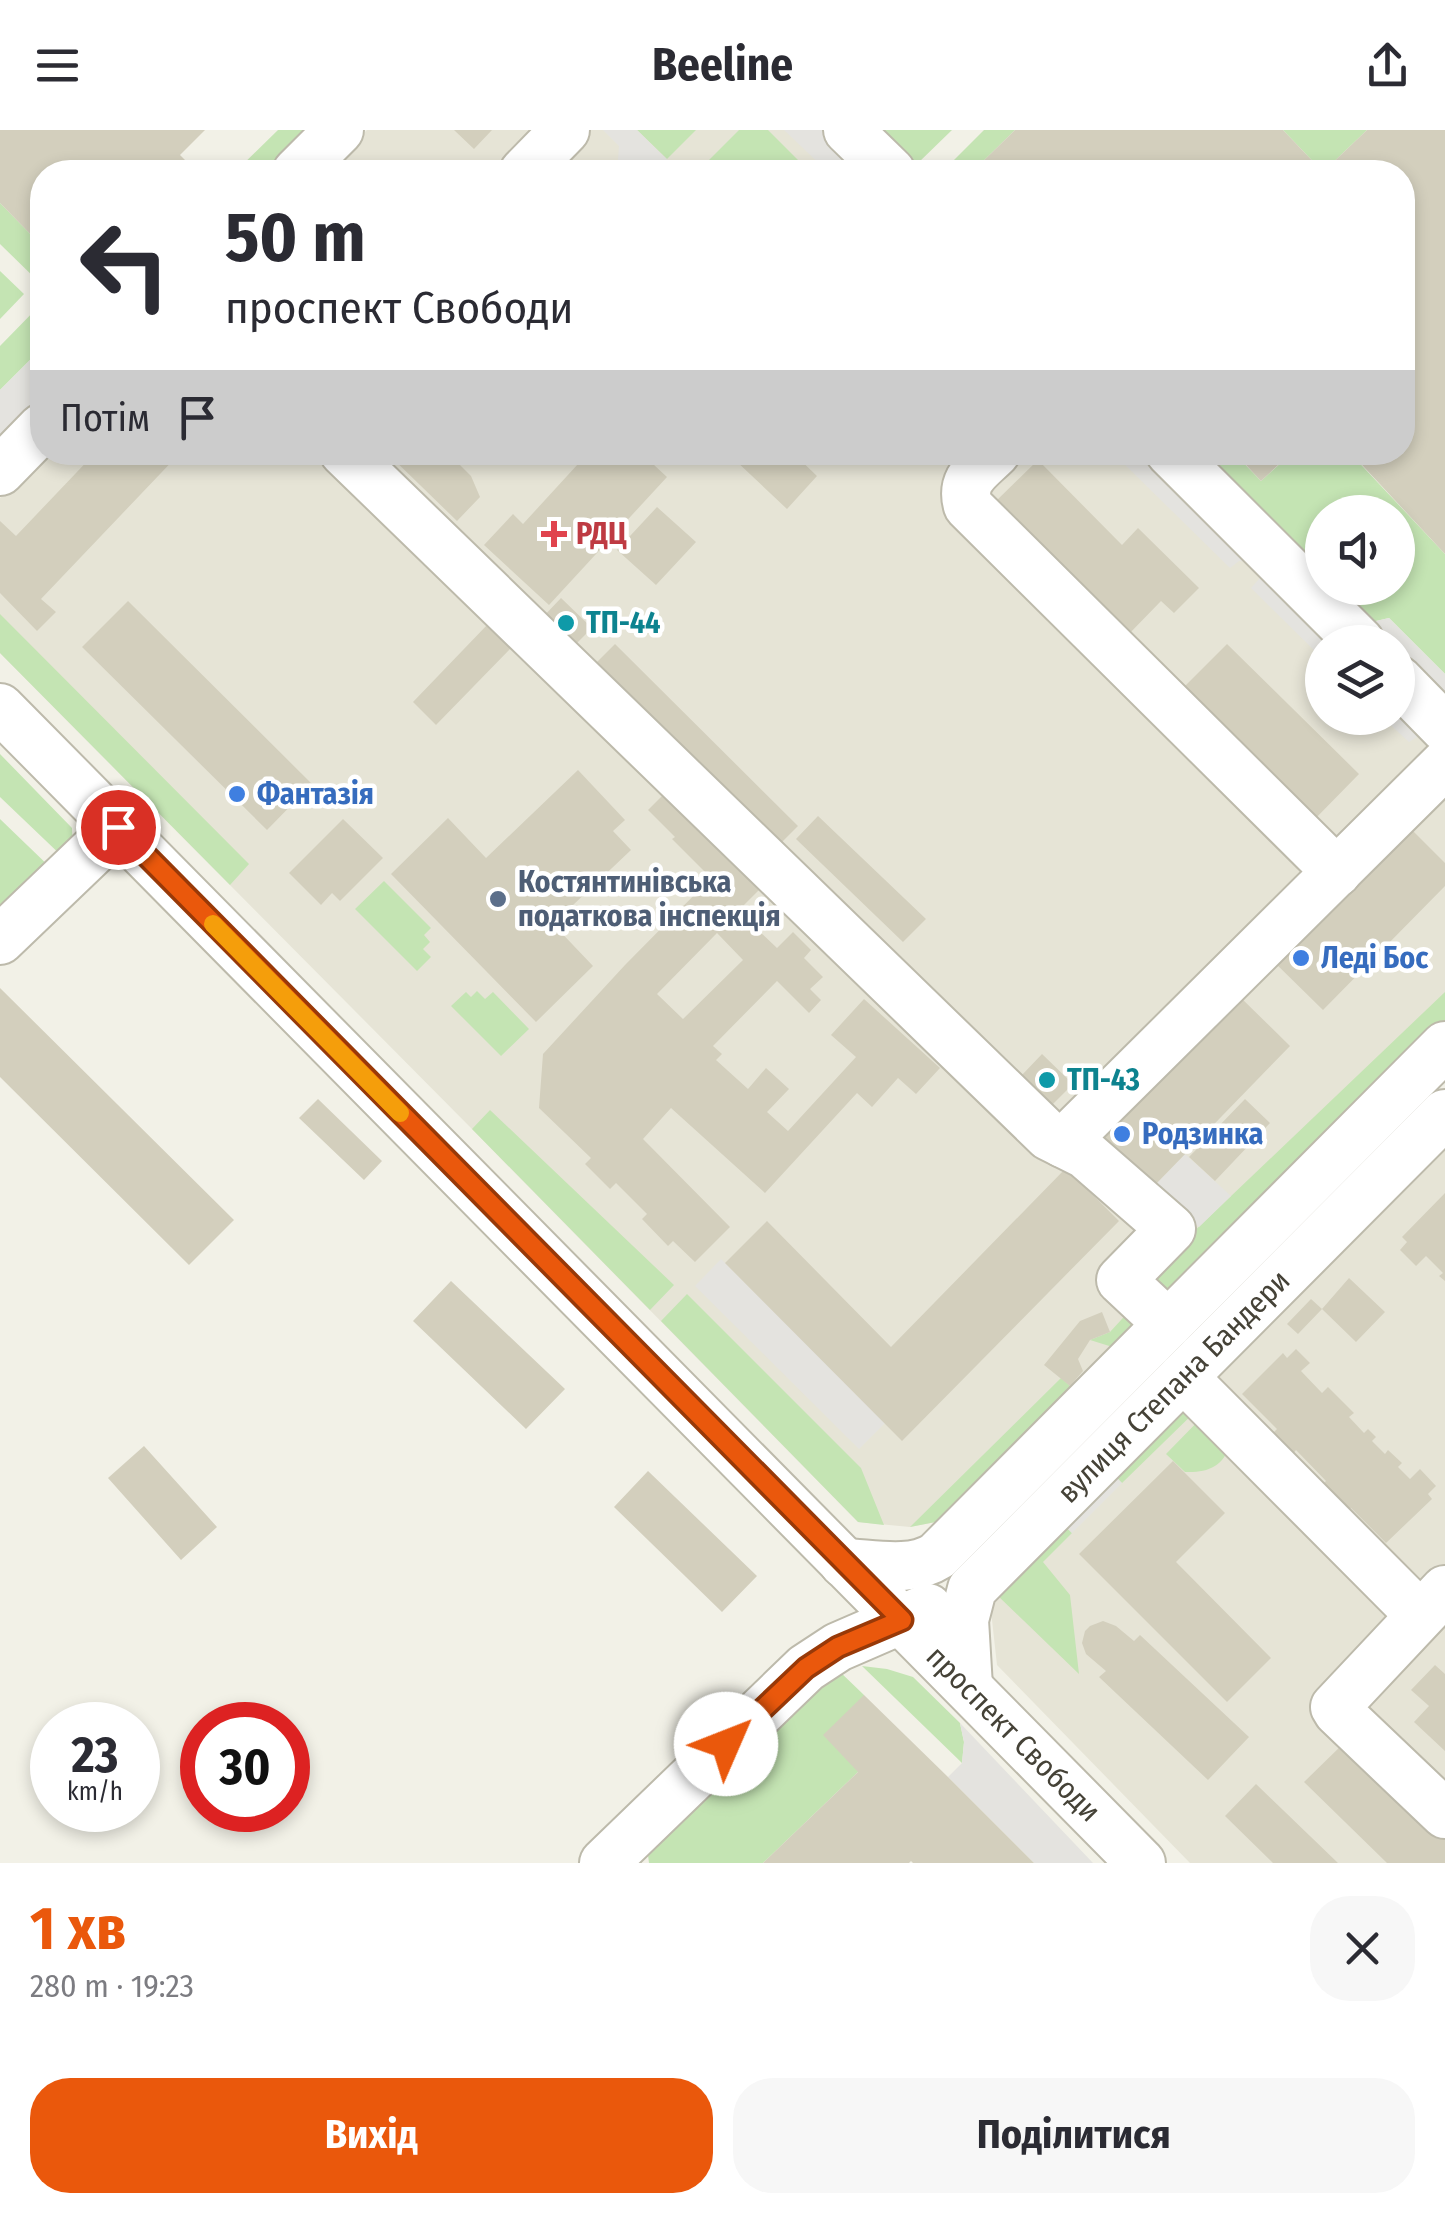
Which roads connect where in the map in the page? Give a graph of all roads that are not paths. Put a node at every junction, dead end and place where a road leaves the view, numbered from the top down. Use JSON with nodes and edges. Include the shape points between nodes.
{"nodes":[{"id":1,"x":339,"y":130,"type":"edge"},
{"id":2,"x":564,"y":130,"type":"edge"},
{"id":3,"x":848,"y":130,"type":"edge"},
{"id":4,"x":309,"y":160,"type":"edge"},
{"id":5,"x":535,"y":160,"type":"edge"},
{"id":6,"x":879,"y":160,"type":"edge"},
{"id":7,"x":30,"y":440,"type":"edge"},
{"id":8,"x":357,"y":465,"type":"edge"},
{"id":9,"x":983,"y":465,"type":"edge"},
{"id":10,"x":1183,"y":465,"type":"edge"},
{"id":11,"x":0,"y":471,"type":"edge"},
{"id":12,"x":1343,"y":625,"type":"edge"},
{"id":13,"x":1415,"y":697,"type":"edge"},
{"id":14,"x":0,"y":708,"type":"edge"},
{"id":15,"x":1445,"y":728,"type":"edge"},
{"id":16,"x":1445,"y":764,"type":"edge"},
{"id":17,"x":118,"y":827,"type":"junction"},
{"id":18,"x":1336,"y":872,"type":"junction"},
{"id":19,"x":0,"y":939,"type":"edge"},
{"id":20,"x":1445,"y":1046,"type":"edge"},
{"id":21,"x":1436,"y":1141,"type":"edge"},
{"id":22,"x":1063,"y":1144,"type":"junction"},
{"id":23,"x":1161,"y":1331,"type":"junction"},
{"id":24,"x":1187,"y":1373,"type":"junction"},
{"id":25,"x":937,"y":1556,"type":"junction"},
{"id":26,"x":844,"y":1563,"type":"junction"},
{"id":27,"x":972,"y":1589,"type":"junction"},
{"id":28,"x":1434,"y":1609,"type":"edge"},
{"id":29,"x":902,"y":1620,"type":"junction"},
{"id":30,"x":968,"y":1686,"type":"junction"},
{"id":31,"x":1445,"y":1814,"type":"edge"},
{"id":32,"x":621,"y":1858,"type":"edge"},
{"id":33,"x":1142,"y":1863,"type":"edge"}],
"edges":[{"from":1,"to":4,"type":"street"},
{"from":2,"to":5,"type":"street"},
{"from":3,"to":6,"type":"street"},
{"from":7,"to":11,"type":"street"},
{"from":8,"to":22,"type":"street"},
{"from":9,"to":18,"type":"street","via":[[966,482],[968,506]]},
{"from":10,"to":12,"type":"street"},
{"from":13,"to":15,"type":"street"},
{"from":14,"to":17,"type":"street","name":"проспект Свободи"},
{"from":16,"to":18,"type":"street"},
{"from":17,"to":19,"type":"street"},
{"from":17,"to":26,"type":"street","name":"проспект Свободи"},
{"from":18,"to":22,"type":"street"},
{"from":20,"to":23,"type":"street","name":"вулиця Степана Бандери"},
{"from":21,"to":24,"type":"street","name":"вулиця Степана Бандери"},
{"from":22,"to":23,"type":"street","via":[[1085,1154],[1171,1229],[1121,1280]]},
{"from":23,"to":24,"type":"street","via":[[1163,1350]]},
{"from":23,"to":25,"type":"street","name":"вулиця Степана Бандери"},
{"from":24,"to":27,"type":"street","name":"вулиця Степана Бандери"},
{"from":24,"to":28,"type":"street"},
{"from":25,"to":26,"type":"street","via":[[914,1565]]},
{"from":25,"to":29,"type":"street","name":"вулиця Степана Бандери"},
{"from":26,"to":29,"type":"street","name":"проспект Свободи"},
{"from":27,"to":29,"type":"street"},
{"from":27,"to":30,"type":"street","via":[[964,1620]]},
{"from":28,"to":31,"type":"street","via":[[1336,1710]]},
{"from":29,"to":30,"type":"street","name":"проспект Свободи"},
{"from":29,"to":32,"type":"street","via":[[806,1668]]},
{"from":30,"to":33,"type":"street","name":"проспект Свободи"}]}
